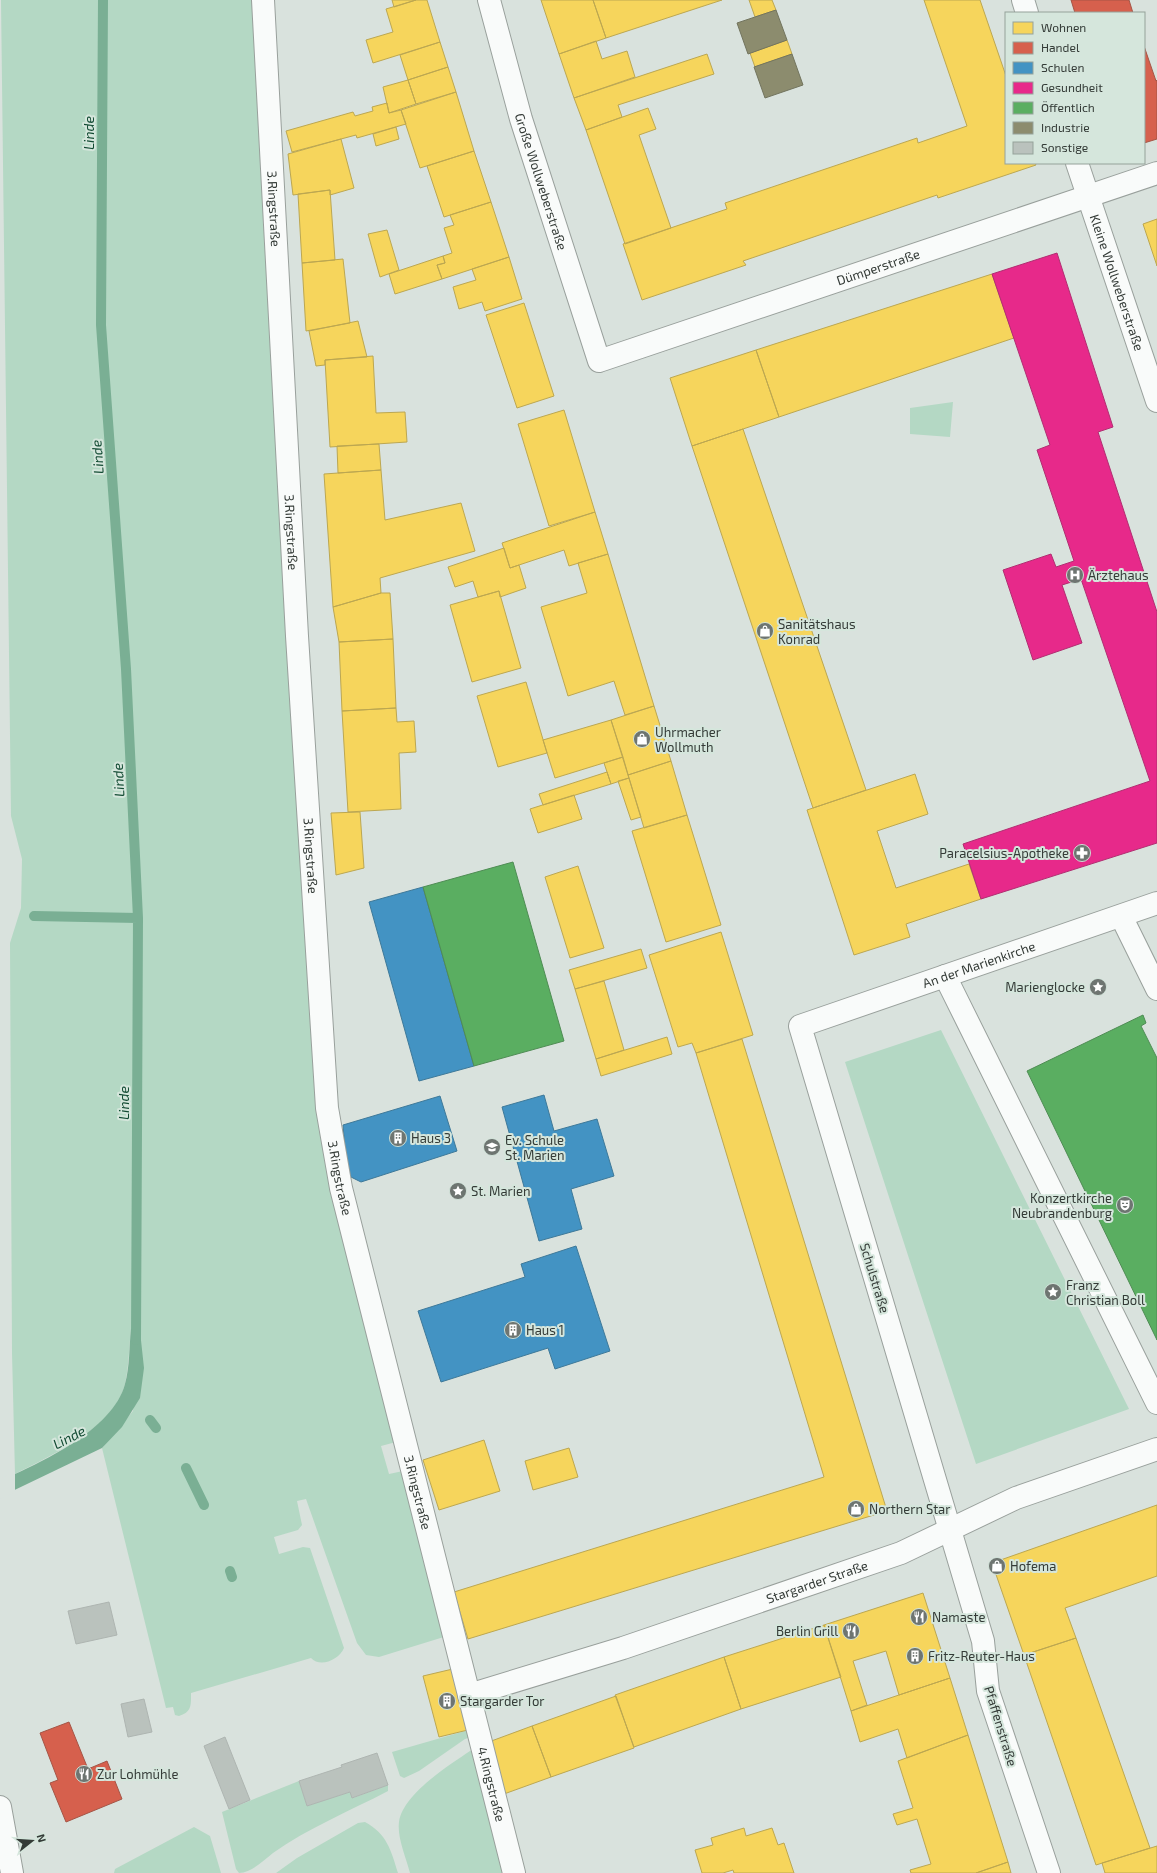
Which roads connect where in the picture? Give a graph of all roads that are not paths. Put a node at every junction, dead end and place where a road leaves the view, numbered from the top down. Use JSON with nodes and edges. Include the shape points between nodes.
{"nodes":[{"id":1,"x":263,"y":0,"type":"edge"},
{"id":2,"x":489,"y":0,"type":"edge"},
{"id":3,"x":1023,"y":0,"type":"edge"},
{"id":4,"x":1027,"y":12,"type":"edge"},
{"id":5,"x":1077,"y":164,"type":"edge"},
{"id":6,"x":1157,"y":173,"type":"edge"},
{"id":7,"x":1088,"y":197,"type":"junction"},
{"id":8,"x":600,"y":362,"type":"joint"},
{"id":9,"x":1157,"y":401,"type":"edge"},
{"id":10,"x":1157,"y":903,"type":"edge"},
{"id":11,"x":1121,"y":916,"type":"junction"},
{"id":12,"x":945,"y":976,"type":"junction"},
{"id":13,"x":1157,"y":988,"type":"edge"},
{"id":14,"x":800,"y":1026,"type":"joint"},
{"id":15,"x":1157,"y":1403,"type":"edge"},
{"id":16,"x":1157,"y":1449,"type":"edge"},
{"id":17,"x":949,"y":1530,"type":"junction"},
{"id":18,"x":468,"y":1695,"type":"junction"},
{"id":19,"x":0,"y":1807,"type":"edge"},
{"id":20,"x":12,"y":1873,"type":"edge"},
{"id":21,"x":514,"y":1873,"type":"edge"},
{"id":22,"x":1049,"y":1873,"type":"edge"}],
"edges":[{"from":1,"to":18,"type":"street","name":"3.Ringstraße","via":[[297,636],[326,1108],[341,1188]]},
{"from":2,"to":8,"type":"street","name":"Große Wollweberstraße","via":[[521,119]]},
{"from":3,"to":4,"type":"street"},
{"from":5,"to":7,"type":"street","name":"Kleine Wollweberstraße"},
{"from":6,"to":7,"type":"street","name":"Dümperstraße"},
{"from":7,"to":8,"type":"street","name":"Dümperstraße"},
{"from":7,"to":9,"type":"street","name":"Kleine Wollweberstraße"},
{"from":10,"to":11,"type":"street","name":"An der Marienkirche"},
{"from":11,"to":12,"type":"street","name":"An der Marienkirche"},
{"from":11,"to":13,"type":"street"},
{"from":12,"to":14,"type":"street","name":"An der Marienkirche"},
{"from":12,"to":15,"type":"street"},
{"from":14,"to":17,"type":"street","name":"Schulstraße"},
{"from":16,"to":17,"type":"street","name":"Stargarder Straße","via":[[1016,1498]]},
{"from":17,"to":18,"type":"street","name":"Stargarder Straße","via":[[901,1553],[631,1646]]},
{"from":17,"to":22,"type":"street","name":"Pfaffenstraße","via":[[983,1641],[988,1692]]},
{"from":18,"to":21,"type":"street","name":"4.Ringstraße"},
{"from":19,"to":20,"type":"street"}]}
